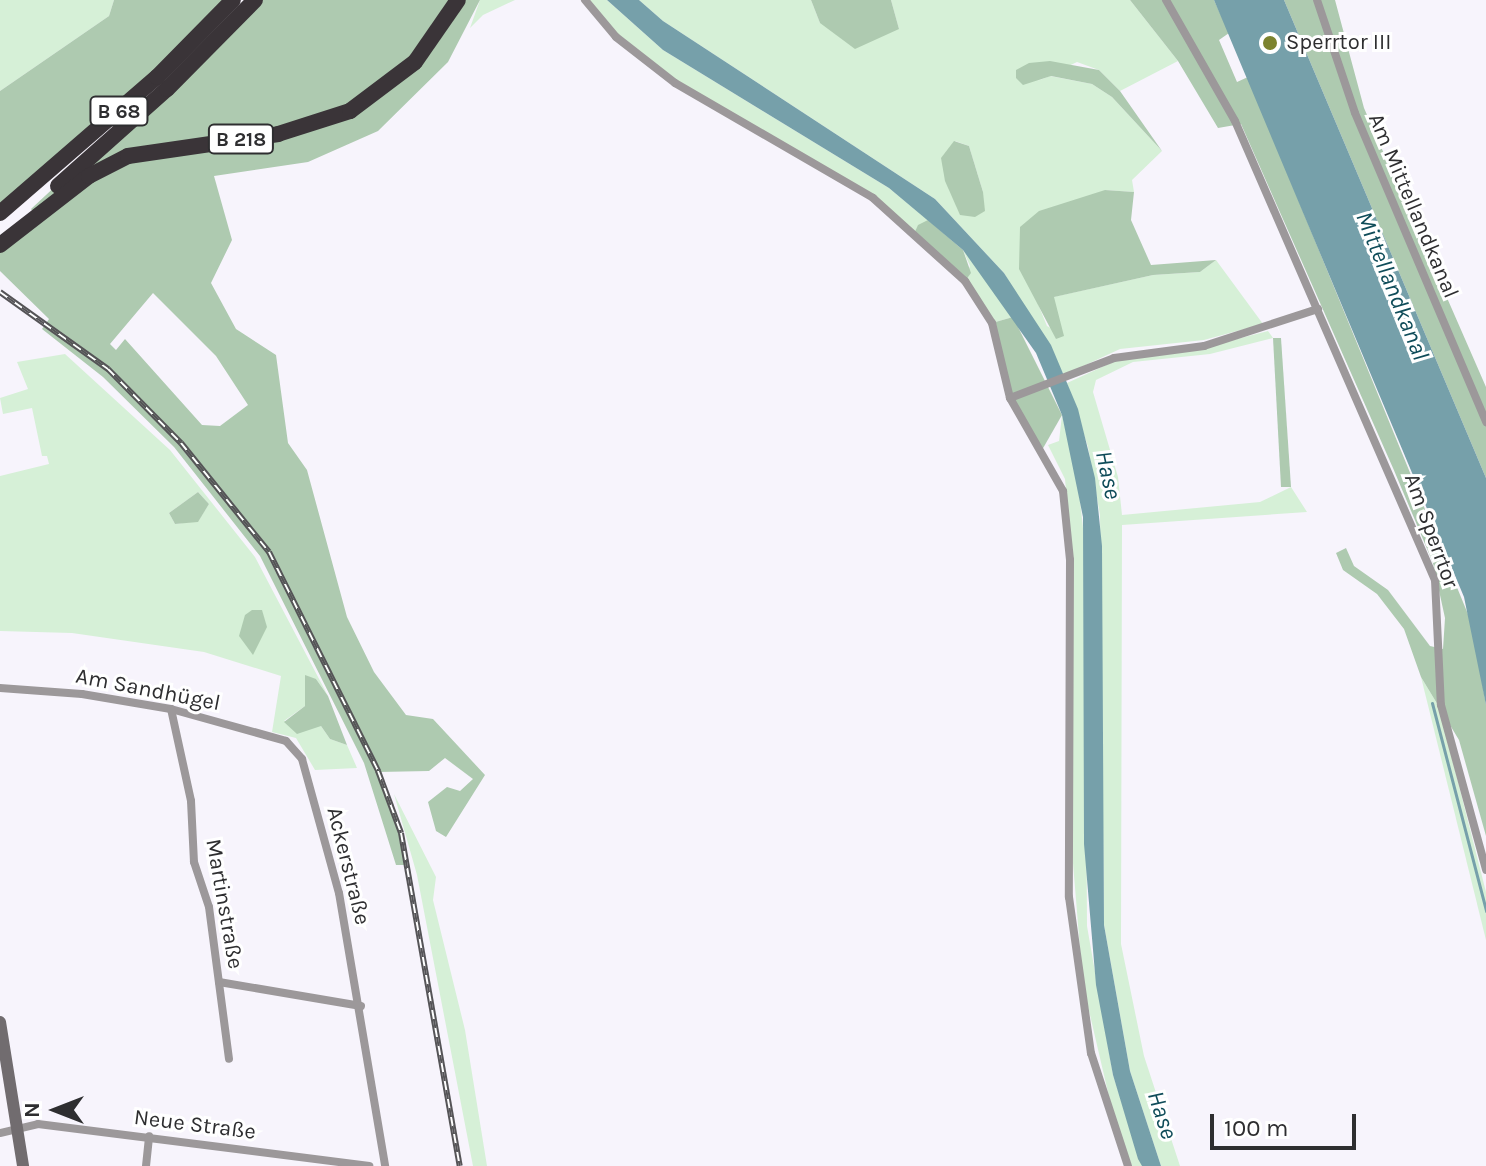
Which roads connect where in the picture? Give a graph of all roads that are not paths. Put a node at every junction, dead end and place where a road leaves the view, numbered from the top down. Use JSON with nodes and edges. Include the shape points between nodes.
{"nodes":[{"id":1,"x":255,"y":0,"type":"edge"},
{"id":2,"x":458,"y":0,"type":"edge"},
{"id":3,"x":585,"y":0,"type":"edge"},
{"id":4,"x":1166,"y":0,"type":"edge"},
{"id":5,"x":1317,"y":0,"type":"edge"},
{"id":6,"x":232,"y":1,"type":"edge"},
{"id":7,"x":0,"y":213,"type":"edge"},
{"id":8,"x":0,"y":234,"type":"edge"},
{"id":9,"x":0,"y":245,"type":"edge"},
{"id":10,"x":1318,"y":309,"type":"junction"},
{"id":11,"x":1010,"y":398,"type":"junction"},
{"id":12,"x":1486,"y":422,"type":"edge"},
{"id":13,"x":0,"y":688,"type":"edge"},
{"id":14,"x":171,"y":709,"type":"junction"},
{"id":15,"x":286,"y":741,"type":"joint"},
{"id":16,"x":1486,"y":870,"type":"edge"},
{"id":17,"x":219,"y":982,"type":"junction"},
{"id":18,"x":361,"y":1006,"type":"junction"},
{"id":19,"x":0,"y":1022,"type":"edge"},
{"id":20,"x":229,"y":1059,"type":"dead end"},
{"id":21,"x":16,"y":1130,"type":"junction"},
{"id":22,"x":0,"y":1133,"type":"edge"},
{"id":23,"x":149,"y":1136,"type":"junction"},
{"id":24,"x":23,"y":1166,"type":"edge"},
{"id":25,"x":146,"y":1166,"type":"edge"},
{"id":26,"x":369,"y":1166,"type":"edge"},
{"id":27,"x":385,"y":1166,"type":"edge"},
{"id":28,"x":1128,"y":1166,"type":"edge"}],
"edges":[{"from":1,"to":8,"type":"highway","number":"B 68","via":[[167,89]]},
{"from":2,"to":9,"type":"highway","number":"B 218","via":[[415,62],[350,111],[278,134],[128,156],[89,176]]},
{"from":3,"to":11,"type":"street","via":[[616,37],[675,83],[873,198],[927,245],[980,299],[992,323]]},
{"from":4,"to":10,"type":"street","name":"Am Sperrtor","via":[[1235,121]]},
{"from":5,"to":12,"type":"street","name":"Am Mittellandkanal","via":[[1355,113]]},
{"from":6,"to":7,"type":"highway","number":"B 68","via":[[157,77]]},
{"from":10,"to":11,"type":"street","via":[[1204,346],[1134,353]]},
{"from":10,"to":16,"type":"street","name":"Am Sperrtor","via":[[1435,580],[1441,705]]},
{"from":11,"to":28,"type":"street","via":[[1063,491],[1070,560],[1069,897],[1091,1053]]},
{"from":13,"to":14,"type":"street","name":"Am Sandhügel","via":[[82,694]]},
{"from":14,"to":15,"type":"street","name":"Am Sandhügel"},
{"from":14,"to":17,"type":"street","name":"Martinstraße"},
{"from":15,"to":18,"type":"street","name":"Ackerstraße","via":[[302,759],[339,893]]},
{"from":17,"to":18,"type":"street"},
{"from":17,"to":20,"type":"street","name":"Martinstraße"},
{"from":18,"to":27,"type":"street","name":"Ackerstraße"},
{"from":19,"to":21,"type":"main road"},
{"from":21,"to":22,"type":"street","name":"Neue Straße"},
{"from":21,"to":23,"type":"street","name":"Neue Straße","via":[[38,1124]]},
{"from":21,"to":24,"type":"main road"},
{"from":23,"to":25,"type":"street"},
{"from":23,"to":26,"type":"street","name":"Neue Straße"}]}
